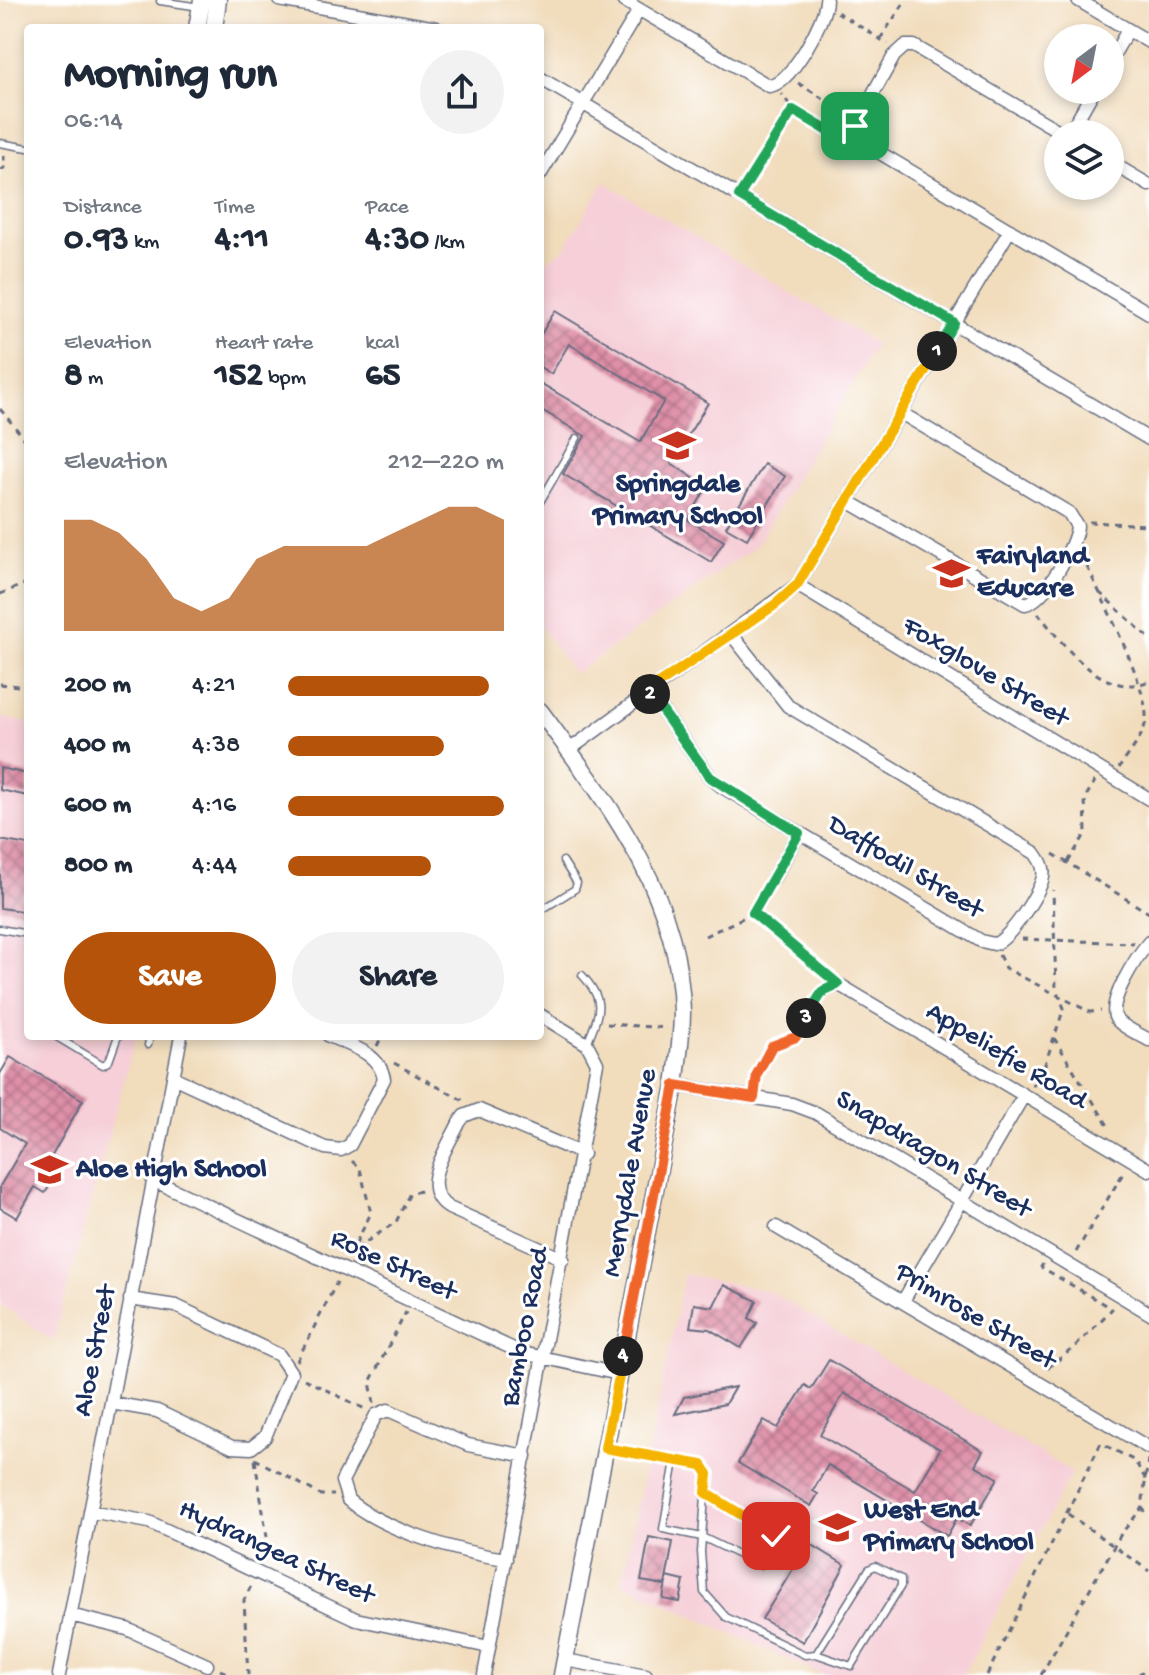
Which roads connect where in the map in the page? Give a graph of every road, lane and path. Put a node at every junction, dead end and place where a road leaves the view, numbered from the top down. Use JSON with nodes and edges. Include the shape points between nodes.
{"nodes":[{"id":1,"x":218,"y":0,"type":"edge"},
{"id":2,"x":279,"y":0,"type":"edge"},
{"id":3,"x":623,"y":0,"type":"edge"},
{"id":4,"x":906,"y":0,"type":"edge"},
{"id":5,"x":1078,"y":0,"type":"edge"},
{"id":6,"x":160,"y":1,"type":"edge"},
{"id":7,"x":826,"y":2,"type":"edge"},
{"id":8,"x":201,"y":4,"type":"edge"},
{"id":9,"x":639,"y":10,"type":"junction"},
{"id":10,"x":198,"y":24,"type":"edge"},
{"id":11,"x":215,"y":24,"type":"edge"},
{"id":12,"x":394,"y":24,"type":"edge"},
{"id":13,"x":1128,"y":30,"type":"junction"},
{"id":14,"x":1124,"y":37,"type":"edge"},
{"id":15,"x":880,"y":39,"type":"junction"},
{"id":16,"x":1149,"y":42,"type":"edge"},
{"id":17,"x":899,"y":50,"type":"junction"},
{"id":18,"x":788,"y":77,"type":"junction"},
{"id":19,"x":544,"y":80,"type":"edge"},
{"id":20,"x":775,"y":86,"type":"junction"},
{"id":21,"x":583,"y":103,"type":"junction"},
{"id":22,"x":793,"y":110,"type":"junction"},
{"id":23,"x":1044,"y":121,"type":"edge"},
{"id":24,"x":856,"y":125,"type":"junction"},
{"id":25,"x":2,"y":144,"type":"edge"},
{"id":26,"x":24,"y":147,"type":"edge"},
{"id":27,"x":544,"y":168,"type":"edge"},
{"id":28,"x":0,"y":170,"type":"edge"},
{"id":29,"x":1124,"y":170,"type":"edge"},
{"id":30,"x":1149,"y":185,"type":"edge"},
{"id":31,"x":739,"y":196,"type":"junction"},
{"id":32,"x":1010,"y":230,"type":"junction"},
{"id":33,"x":1149,"y":313,"type":"edge"},
{"id":34,"x":954,"y":323,"type":"junction"},
{"id":35,"x":0,"y":409,"type":"edge"},
{"id":36,"x":901,"y":413,"type":"junction"},
{"id":37,"x":24,"y":438,"type":"edge"},
{"id":38,"x":577,"y":438,"type":"dead end"},
{"id":39,"x":1149,"y":439,"type":"edge"},
{"id":40,"x":544,"y":495,"type":"edge"},
{"id":41,"x":848,"y":501,"type":"junction"},
{"id":42,"x":1149,"y":525,"type":"edge"},
{"id":43,"x":1077,"y":526,"type":"junction"},
{"id":44,"x":1075,"y":541,"type":"junction"},
{"id":45,"x":24,"y":585,"type":"edge"},
{"id":46,"x":797,"y":585,"type":"junction"},
{"id":47,"x":1098,"y":592,"type":"junction"},
{"id":48,"x":0,"y":594,"type":"edge"},
{"id":49,"x":1030,"y":603,"type":"junction"},
{"id":50,"x":732,"y":635,"type":"junction"},
{"id":51,"x":1149,"y":638,"type":"edge"},
{"id":52,"x":1149,"y":681,"type":"edge"},
{"id":53,"x":0,"y":684,"type":"edge"},
{"id":54,"x":1137,"y":685,"type":"junction"},
{"id":55,"x":24,"y":687,"type":"edge"},
{"id":56,"x":648,"y":691,"type":"junction"},
{"id":57,"x":544,"y":716,"type":"edge"},
{"id":58,"x":1148,"y":720,"type":"edge"},
{"id":59,"x":1142,"y":730,"type":"junction"},
{"id":60,"x":1149,"y":730,"type":"edge"},
{"id":61,"x":569,"y":750,"type":"junction"},
{"id":62,"x":1101,"y":771,"type":"junction"},
{"id":63,"x":1113,"y":778,"type":"junction"},
{"id":64,"x":1149,"y":799,"type":"edge"},
{"id":65,"x":799,"y":833,"type":"junction"},
{"id":66,"x":1035,"y":853,"type":"junction"},
{"id":67,"x":563,"y":861,"type":"dead end"},
{"id":68,"x":1068,"y":863,"type":"junction"},
{"id":69,"x":773,"y":879,"type":"joint"},
{"id":70,"x":1043,"y":879,"type":"junction"},
{"id":71,"x":544,"y":908,"type":"edge"},
{"id":72,"x":753,"y":913,"type":"junction"},
{"id":73,"x":1149,"y":913,"type":"edge"},
{"id":74,"x":0,"y":929,"type":"edge"},
{"id":75,"x":1012,"y":931,"type":"junction"},
{"id":76,"x":24,"y":933,"type":"edge"},
{"id":77,"x":705,"y":936,"type":"dead end"},
{"id":78,"x":1054,"y":941,"type":"junction"},
{"id":79,"x":994,"y":944,"type":"junction"},
{"id":80,"x":1147,"y":944,"type":"edge"},
{"id":81,"x":582,"y":975,"type":"dead end"},
{"id":82,"x":838,"y":984,"type":"junction"},
{"id":83,"x":1059,"y":997,"type":"junction"},
{"id":84,"x":1113,"y":1011,"type":"junction"},
{"id":85,"x":544,"y":1017,"type":"edge"},
{"id":86,"x":600,"y":1023,"type":"dead end"},
{"id":87,"x":667,"y":1028,"type":"dead end"},
{"id":88,"x":1054,"y":1038,"type":"junction"},
{"id":89,"x":62,"y":1040,"type":"edge"},
{"id":90,"x":116,"y":1040,"type":"edge"},
{"id":91,"x":149,"y":1040,"type":"edge"},
{"id":92,"x":180,"y":1040,"type":"edge"},
{"id":93,"x":336,"y":1040,"type":"edge"},
{"id":94,"x":1149,"y":1040,"type":"edge"},
{"id":95,"x":587,"y":1044,"type":"junction"},
{"id":96,"x":148,"y":1045,"type":"dead end"},
{"id":97,"x":772,"y":1046,"type":"joint"},
{"id":98,"x":379,"y":1063,"type":"junction"},
{"id":99,"x":173,"y":1077,"type":"junction"},
{"id":100,"x":675,"y":1085,"type":"junction"},
{"id":101,"x":1024,"y":1095,"type":"junction"},
{"id":102,"x":754,"y":1098,"type":"junction"},
{"id":103,"x":479,"y":1110,"type":"junction"},
{"id":104,"x":1104,"y":1143,"type":"junction"},
{"id":105,"x":341,"y":1150,"type":"junction"},
{"id":106,"x":583,"y":1154,"type":"junction"},
{"id":107,"x":1127,"y":1166,"type":"dead end"},
{"id":108,"x":1149,"y":1170,"type":"edge"},
{"id":109,"x":153,"y":1180,"type":"junction"},
{"id":110,"x":434,"y":1189,"type":"junction"},
{"id":111,"x":961,"y":1200,"type":"junction"},
{"id":112,"x":776,"y":1227,"type":"dead end"},
{"id":113,"x":351,"y":1252,"type":"junction"},
{"id":114,"x":1049,"y":1253,"type":"junction"},
{"id":115,"x":563,"y":1259,"type":"junction"},
{"id":116,"x":344,"y":1269,"type":"junction"},
{"id":117,"x":130,"y":1299,"type":"junction"},
{"id":118,"x":903,"y":1301,"type":"junction"},
{"id":119,"x":412,"y":1302,"type":"junction"},
{"id":120,"x":1149,"y":1313,"type":"edge"},
{"id":121,"x":544,"y":1361,"type":"junction"},
{"id":122,"x":291,"y":1373,"type":"junction"},
{"id":123,"x":619,"y":1374,"type":"junction"},
{"id":124,"x":1027,"y":1376,"type":"junction"},
{"id":125,"x":111,"y":1403,"type":"junction"},
{"id":126,"x":376,"y":1415,"type":"junction"},
{"id":127,"x":251,"y":1448,"type":"junction"},
{"id":128,"x":605,"y":1448,"type":"junction"},
{"id":129,"x":1149,"y":1449,"type":"edge"},
{"id":130,"x":526,"y":1456,"type":"junction"},
{"id":131,"x":675,"y":1461,"type":"junction"},
{"id":132,"x":1146,"y":1480,"type":"junction"},
{"id":133,"x":706,"y":1493,"type":"junction"},
{"id":134,"x":344,"y":1495,"type":"junction"},
{"id":135,"x":1142,"y":1508,"type":"junction"},
{"id":136,"x":90,"y":1511,"type":"junction"},
{"id":137,"x":1068,"y":1514,"type":"junction"},
{"id":138,"x":1149,"y":1516,"type":"edge"},
{"id":139,"x":702,"y":1537,"type":"junction"},
{"id":140,"x":1114,"y":1549,"type":"junction"},
{"id":141,"x":506,"y":1559,"type":"junction"},
{"id":142,"x":1149,"y":1571,"type":"edge"},
{"id":143,"x":70,"y":1615,"type":"junction"},
{"id":144,"x":489,"y":1647,"type":"junction"},
{"id":145,"x":816,"y":1654,"type":"junction"},
{"id":146,"x":207,"y":1665,"type":"dead end"},
{"id":147,"x":563,"y":1668,"type":"edge"},
{"id":148,"x":1149,"y":1668,"type":"edge"},
{"id":149,"x":59,"y":1675,"type":"edge"},
{"id":150,"x":484,"y":1675,"type":"edge"},
{"id":151,"x":646,"y":1675,"type":"edge"},
{"id":152,"x":987,"y":1675,"type":"edge"},
{"id":153,"x":1041,"y":1675,"type":"edge"},
{"id":154,"x":1138,"y":1675,"type":"edge"},
{"id":155,"x":1145,"y":1675,"type":"edge"}],
"edges":[{"from":1,"to":11,"type":"street"},
{"from":2,"to":12,"type":"street"},
{"from":3,"to":9,"type":"street"},
{"from":4,"to":15,"type":"path"},
{"from":5,"to":13,"type":"street"},
{"from":6,"to":8,"type":"lane"},
{"from":7,"to":15,"type":"path"},
{"from":7,"to":18,"type":"street"},
{"from":8,"to":10,"type":"street"},
{"from":9,"to":20,"type":"street","via":[[757,81]]},
{"from":9,"to":21,"type":"street"},
{"from":13,"to":14,"type":"street"},
{"from":13,"to":16,"type":"street"},
{"from":15,"to":17,"type":"path"},
{"from":17,"to":23,"type":"street","via":[[921,48]]},
{"from":17,"to":24,"type":"street"},
{"from":18,"to":20,"type":"street"},
{"from":18,"to":24,"type":"path"},
{"from":19,"to":21,"type":"street"},
{"from":20,"to":22,"type":"path"},
{"from":21,"to":27,"type":"street"},
{"from":21,"to":31,"type":"street"},
{"from":22,"to":24,"type":"path","via":[[835,135]]},
{"from":22,"to":31,"type":"path"},
{"from":24,"to":32,"type":"street","via":[[865,144]]},
{"from":25,"to":26,"type":"lane"},
{"from":25,"to":28,"type":"path"},
{"from":29,"to":30,"type":"street"},
{"from":31,"to":34,"type":"street"},
{"from":32,"to":33,"type":"street"},
{"from":32,"to":34,"type":"street"},
{"from":34,"to":36,"type":"street"},
{"from":34,"to":39,"type":"street"},
{"from":35,"to":37,"type":"path"},
{"from":36,"to":41,"type":"street"},
{"from":36,"to":43,"type":"street","via":[[1069,513]]},
{"from":38,"to":40,"type":"lane"},
{"from":41,"to":46,"type":"street"},
{"from":41,"to":49,"type":"street","via":[[1016,602]]},
{"from":42,"to":43,"type":"path","via":[[1097,521]]},
{"from":43,"to":44,"type":"street"},
{"from":44,"to":47,"type":"path"},
{"from":44,"to":49,"type":"street"},
{"from":45,"to":48,"type":"path"},
{"from":46,"to":50,"type":"street"},
{"from":46,"to":62,"type":"street","name":"Foxglove Street"},
{"from":47,"to":51,"type":"path"},
{"from":47,"to":54,"type":"path"},
{"from":49,"to":54,"type":"path","via":[[1086,667],[1116,682]]},
{"from":50,"to":56,"type":"street"},
{"from":50,"to":66,"type":"street","via":[[788,706]]},
{"from":52,"to":54,"type":"path"},
{"from":53,"to":55,"type":"path"},
{"from":54,"to":58,"type":"path"},
{"from":56,"to":61,"type":"street"},
{"from":56,"to":65,"type":"street","name":"Daffodil Street","via":[[710,777]]},
{"from":57,"to":61,"type":"street","name":"Merrydale Avenue"},
{"from":58,"to":59,"type":"path"},
{"from":59,"to":60,"type":"path"},
{"from":59,"to":63,"type":"path"},
{"from":61,"to":100,"type":"street","name":"Merrydale Avenue","via":[[625,830],[668,923],[682,1009]]},
{"from":62,"to":63,"type":"street","name":"Foxglove Street"},
{"from":62,"to":68,"type":"path","via":[[1085,798],[1086,833]]},
{"from":63,"to":64,"type":"street","name":"Foxglove Street"},
{"from":65,"to":69,"type":"street"},
{"from":65,"to":79,"type":"street","name":"Daffodil Street"},
{"from":66,"to":68,"type":"path","via":[[1051,853]]},
{"from":66,"to":70,"type":"street"},
{"from":67,"to":71,"type":"lane","via":[[576,886]]},
{"from":68,"to":73,"type":"path"},
{"from":69,"to":72,"type":"path"},
{"from":70,"to":75,"type":"street","name":"Daffodil Street"},
{"from":70,"to":78,"type":"path","via":[[1053,888]]},
{"from":72,"to":77,"type":"path"},
{"from":72,"to":82,"type":"path"},
{"from":74,"to":76,"type":"lane"},
{"from":75,"to":78,"type":"path","via":[[1023,940]]},
{"from":75,"to":79,"type":"street","name":"Daffodil Street"},
{"from":78,"to":80,"type":"path"},
{"from":78,"to":83,"type":"path"},
{"from":79,"to":83,"type":"path","via":[[1005,968]]},
{"from":80,"to":84,"type":"street","via":[[1115,997]]},
{"from":81,"to":95,"type":"lane","via":[[598,996]]},
{"from":82,"to":97,"type":"path","via":[[823,991],[796,1037]]},
{"from":82,"to":101,"type":"street","name":"Appeliefie Road"},
{"from":83,"to":84,"type":"path","via":[[1090,1012]]},
{"from":83,"to":88,"type":"path","via":[[1064,1008]]},
{"from":84,"to":94,"type":"street","via":[[1118,1021]]},
{"from":85,"to":95,"type":"street"},
{"from":86,"to":87,"type":"path"},
{"from":88,"to":101,"type":"path","via":[[1041,1076]]},
{"from":88,"to":104,"type":"path","via":[[1110,1130]]},
{"from":89,"to":90,"type":"lane","via":[[106,1065]]},
{"from":91,"to":96,"type":"lane"},
{"from":92,"to":99,"type":"street","name":"Aloe Street"},
{"from":93,"to":98,"type":"street"},
{"from":95,"to":106,"type":"street","name":"Bamboo Road","via":[[597,1063]]},
{"from":97,"to":102,"type":"lane","via":[[757,1074]]},
{"from":98,"to":103,"type":"path","via":[[400,1063]]},
{"from":98,"to":105,"type":"street","via":[[381,1090],[350,1145]]},
{"from":99,"to":105,"type":"street","via":[[325,1148]]},
{"from":99,"to":109,"type":"street","name":"Aloe Street"},
{"from":100,"to":102,"type":"street","name":"Snapdragon Street"},
{"from":100,"to":123,"type":"street","name":"Merrydale Avenue"},
{"from":101,"to":104,"type":"street","name":"Appeliefie Road"},
{"from":101,"to":111,"type":"street"},
{"from":102,"to":111,"type":"street","name":"Snapdragon Street","via":[[816,1113]]},
{"from":103,"to":106,"type":"street"},
{"from":103,"to":110,"type":"street","via":[[459,1123]]},
{"from":104,"to":108,"type":"street","name":"Appeliefie Road"},
{"from":105,"to":113,"type":"path","via":[[360,1169],[371,1213]]},
{"from":106,"to":115,"type":"street","name":"Bamboo Road"},
{"from":107,"to":114,"type":"path","via":[[1078,1252],[1058,1242]]},
{"from":109,"to":116,"type":"street","name":"Rose Street"},
{"from":109,"to":117,"type":"street","name":"Aloe Street"},
{"from":110,"to":113,"type":"path","via":[[410,1193],[396,1222]]},
{"from":110,"to":115,"type":"street","via":[[449,1208]]},
{"from":111,"to":114,"type":"street","name":"Snapdragon Street"},
{"from":111,"to":118,"type":"street"},
{"from":112,"to":118,"type":"street","name":"Primrose Street"},
{"from":113,"to":116,"type":"path"},
{"from":114,"to":120,"type":"street","name":"Snapdragon Street"},
{"from":114,"to":124,"type":"path","via":[[1041,1267],[1112,1309],[1076,1346],[1044,1371]]},
{"from":115,"to":121,"type":"street","name":"Bamboo Road"},
{"from":116,"to":119,"type":"street","name":"Rose Street"},
{"from":116,"to":122,"type":"path"},
{"from":117,"to":122,"type":"street","via":[[176,1306],[279,1355]]},
{"from":117,"to":125,"type":"street","name":"Aloe Street"},
{"from":118,"to":124,"type":"street","name":"Primrose Street"},
{"from":119,"to":121,"type":"street","name":"Rose Street"},
{"from":119,"to":126,"type":"path","via":[[370,1382]]},
{"from":121,"to":123,"type":"street","name":"Rose Street"},
{"from":121,"to":130,"type":"street","name":"Bamboo Road"},
{"from":122,"to":126,"type":"path"},
{"from":122,"to":127,"type":"street","via":[[265,1437]]},
{"from":123,"to":128,"type":"street","name":"Merrydale Avenue"},
{"from":124,"to":129,"type":"street","name":"Primrose Street"},
{"from":125,"to":127,"type":"street","via":[[157,1411],[232,1447]]},
{"from":125,"to":136,"type":"street","name":"Aloe Street"},
{"from":126,"to":130,"type":"street","via":[[394,1410],[468,1445]]},
{"from":126,"to":134,"type":"street","via":[[342,1481]]},
{"from":127,"to":134,"type":"path","via":[[255,1460],[321,1495]]},
{"from":128,"to":131,"type":"lane"},
{"from":128,"to":147,"type":"street","name":"Merrydale Avenue"},
{"from":129,"to":132,"type":"path"},
{"from":130,"to":141,"type":"street","name":"Bamboo Road"},
{"from":131,"to":133,"type":"lane","via":[[707,1468]]},
{"from":131,"to":139,"type":"lane","via":[[662,1527]]},
{"from":132,"to":135,"type":"path"},
{"from":132,"to":137,"type":"path","via":[[1135,1461],[1101,1443]]},
{"from":133,"to":139,"type":"lane"},
{"from":133,"to":139,"type":"lane","via":[[777,1539],[758,1566]]},
{"from":134,"to":141,"type":"street","via":[[354,1505],[440,1545]]},
{"from":135,"to":138,"type":"path"},
{"from":135,"to":140,"type":"path"},
{"from":136,"to":143,"type":"street","name":"Aloe Street"},
{"from":136,"to":144,"type":"street","name":"Hydrangea Street","via":[[149,1522],[356,1619]]},
{"from":137,"to":140,"type":"path"},
{"from":137,"to":152,"type":"path"},
{"from":139,"to":145,"type":"lane","via":[[704,1592],[719,1611],[805,1655]]},
{"from":140,"to":142,"type":"path"},
{"from":140,"to":153,"type":"path"},
{"from":141,"to":144,"type":"street","name":"Bamboo Road"},
{"from":143,"to":146,"type":"street","via":[[127,1629]]},
{"from":143,"to":149,"type":"street","name":"Aloe Street"},
{"from":144,"to":150,"type":"street","name":"Bamboo Road"},
{"from":145,"to":145,"type":"lane","via":[[869,1569],[882,1568],[901,1579],[851,1666]]},
{"from":147,"to":151,"type":"street"},
{"from":148,"to":154,"type":"path"},
{"from":148,"to":155,"type":"path"}]}
